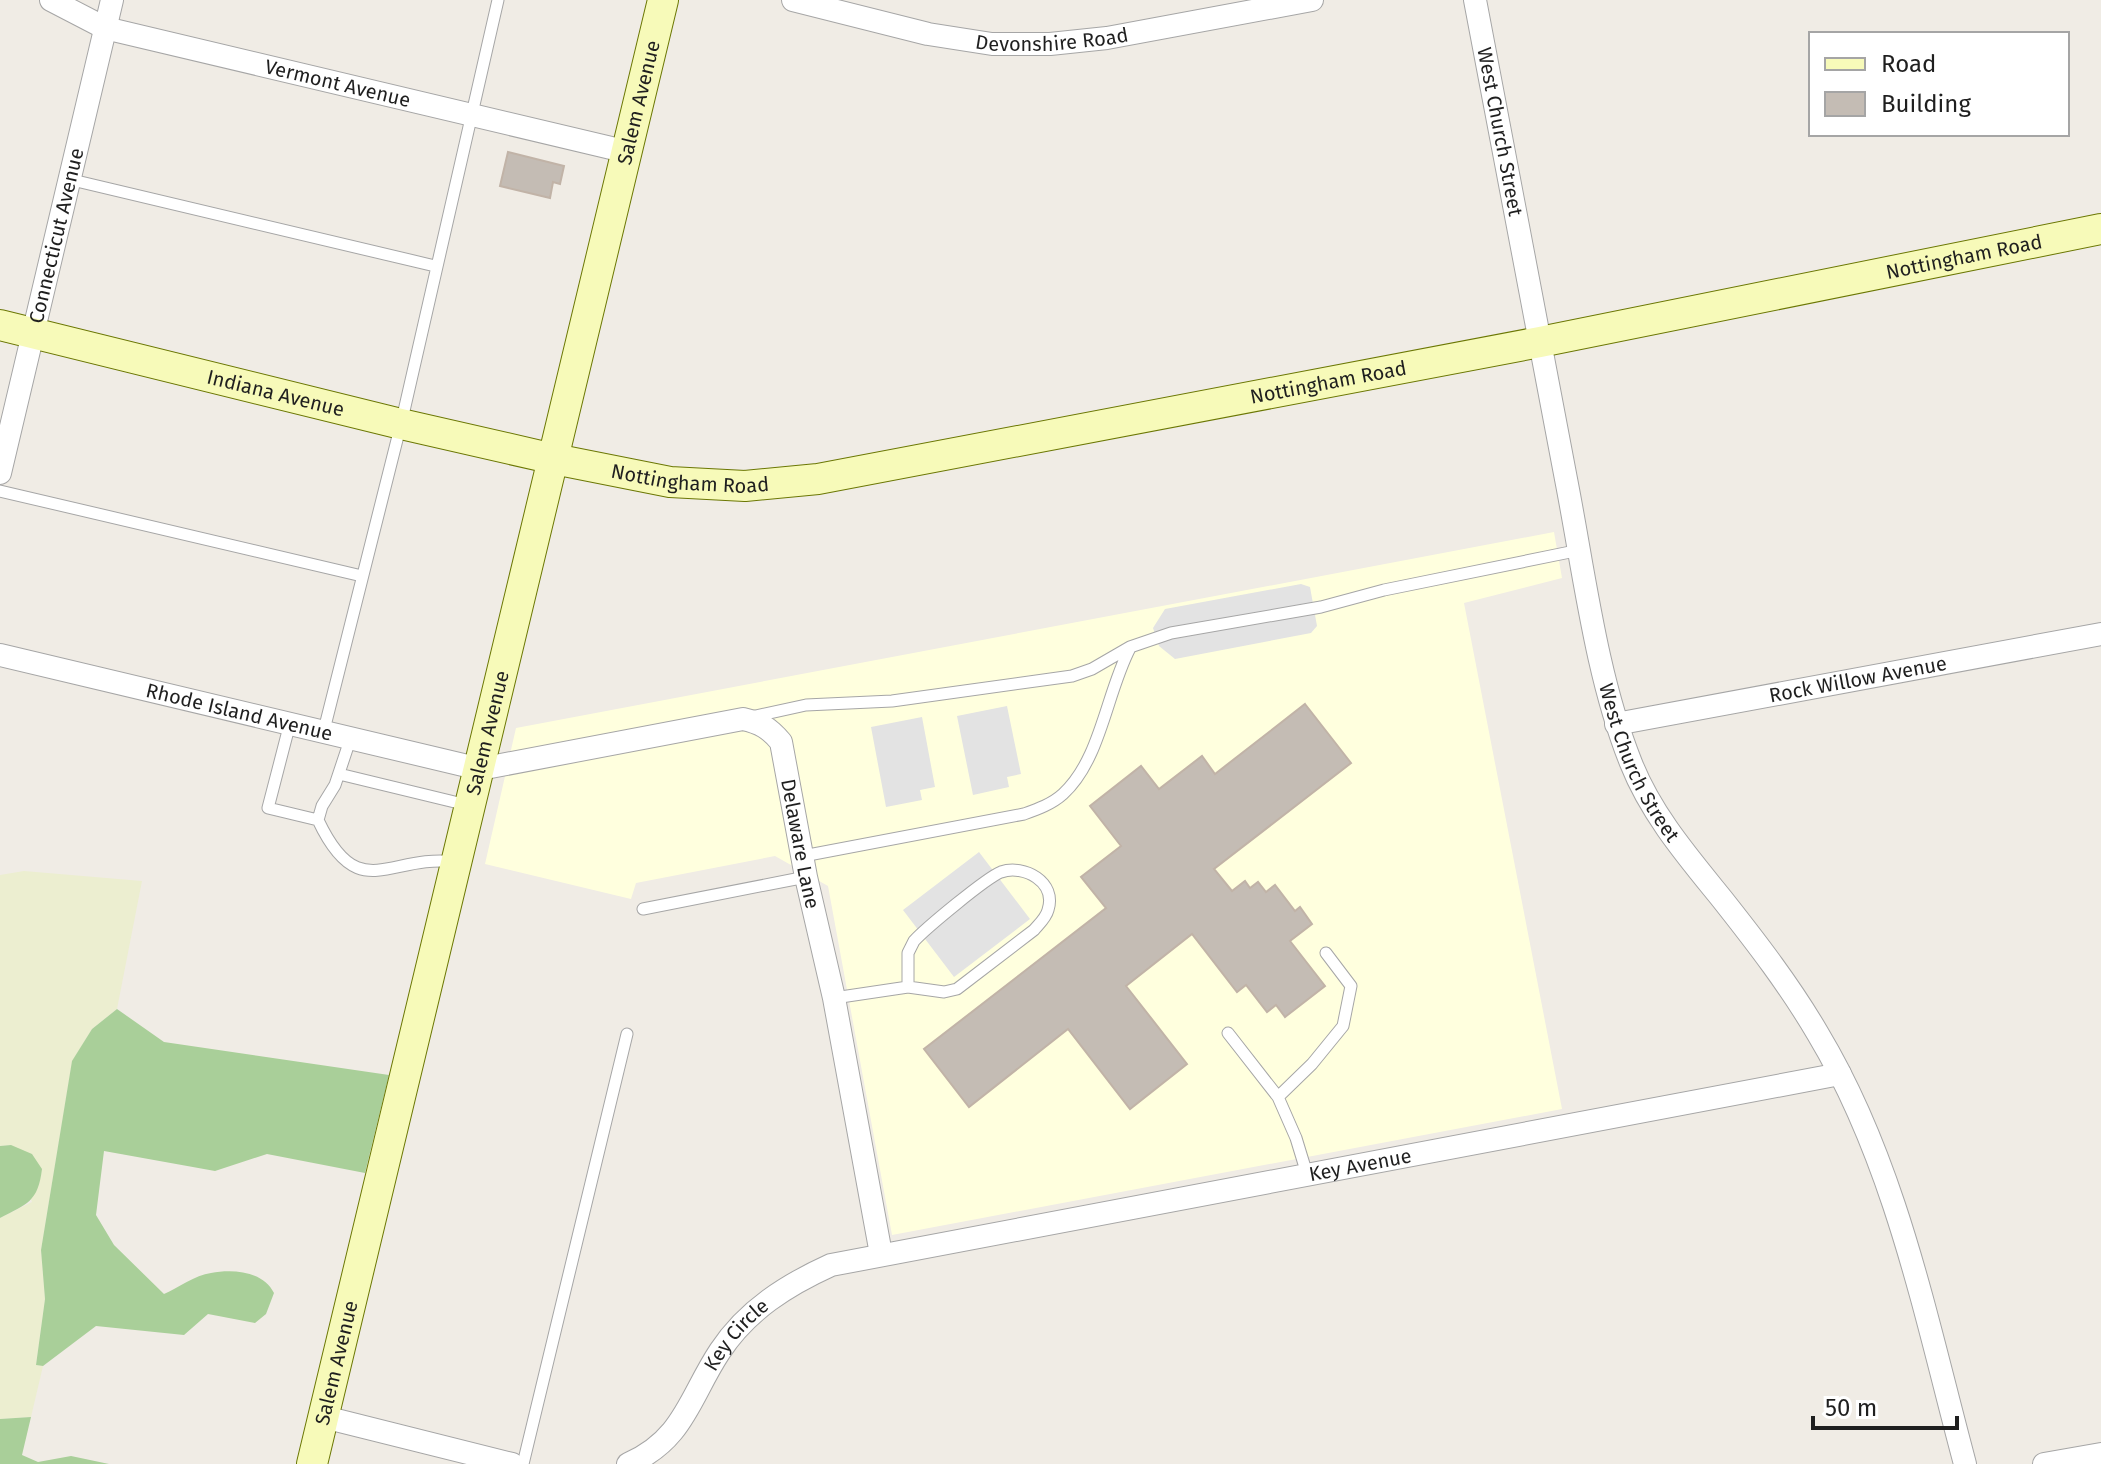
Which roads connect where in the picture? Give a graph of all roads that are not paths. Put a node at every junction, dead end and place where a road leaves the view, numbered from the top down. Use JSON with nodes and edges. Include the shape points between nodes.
{"nodes":[{"id":1,"x":51,"y":0,"type":"edge"},
{"id":2,"x":112,"y":0,"type":"edge"},
{"id":3,"x":498,"y":0,"type":"edge"},
{"id":4,"x":663,"y":0,"type":"edge"},
{"id":5,"x":793,"y":0,"type":"edge"},
{"id":6,"x":1312,"y":0,"type":"edge"},
{"id":7,"x":1475,"y":0,"type":"edge"},
{"id":8,"x":105,"y":28,"type":"junction"},
{"id":9,"x":473,"y":115,"type":"junction"},
{"id":10,"x":628,"y":152,"type":"junction"},
{"id":11,"x":68,"y":179,"type":"junction"},
{"id":12,"x":2101,"y":229,"type":"edge"},
{"id":13,"x":435,"y":266,"type":"junction"},
{"id":14,"x":0,"y":325,"type":"edge"},
{"id":15,"x":32,"y":334,"type":"junction"},
{"id":16,"x":1540,"y":342,"type":"junction"},
{"id":17,"x":401,"y":424,"type":"junction"},
{"id":18,"x":554,"y":459,"type":"junction"},
{"id":19,"x":0,"y":473,"type":"edge"},
{"id":20,"x":0,"y":491,"type":"edge"},
{"id":21,"x":1580,"y":550,"type":"junction"},
{"id":22,"x":362,"y":576,"type":"junction"},
{"id":23,"x":2101,"y":634,"type":"edge"},
{"id":24,"x":1130,"y":647,"type":"junction"},
{"id":25,"x":0,"y":655,"type":"edge"},
{"id":26,"x":743,"y":719,"type":"junction"},
{"id":27,"x":291,"y":722,"type":"junction"},
{"id":28,"x":1616,"y":724,"type":"junction"},
{"id":29,"x":324,"y":730,"type":"junction"},
{"id":30,"x":351,"y":737,"type":"junction"},
{"id":31,"x":480,"y":769,"type":"junction"},
{"id":32,"x":339,"y":774,"type":"junction"},
{"id":33,"x":472,"y":806,"type":"junction"},
{"id":34,"x":318,"y":820,"type":"junction"},
{"id":35,"x":458,"y":862,"type":"junction"},
{"id":36,"x":805,"y":866,"type":"junction"},
{"id":37,"x":643,"y":909,"type":"dead end"},
{"id":38,"x":1326,"y":953,"type":"dead end"},
{"id":39,"x":908,"y":987,"type":"junction"},
{"id":40,"x":834,"y":998,"type":"junction"},
{"id":41,"x":1228,"y":1033,"type":"dead end"},
{"id":42,"x":627,"y":1034,"type":"dead end"},
{"id":43,"x":1840,"y":1074,"type":"junction"},
{"id":44,"x":1278,"y":1097,"type":"junction"},
{"id":45,"x":1307,"y":1174,"type":"junction"},
{"id":46,"x":881,"y":1254,"type":"junction"},
{"id":47,"x":324,"y":1417,"type":"junction"},
{"id":48,"x":2101,"y":1454,"type":"edge"},
{"id":49,"x":633,"y":1463,"type":"edge"},
{"id":50,"x":312,"y":1464,"type":"edge"},
{"id":51,"x":512,"y":1464,"type":"edge"},
{"id":52,"x":523,"y":1464,"type":"edge"},
{"id":53,"x":1965,"y":1464,"type":"edge"},
{"id":54,"x":2044,"y":1464,"type":"edge"}],
"edges":[{"from":1,"to":8,"type":"street","name":"Vermont Avenue"},
{"from":2,"to":8,"type":"street","name":"Connecticut Avenue"},
{"from":3,"to":9,"type":"lane"},
{"from":4,"to":10,"type":"main road","name":"Salem Avenue"},
{"from":5,"to":6,"type":"street","name":"Devonshire Road","via":[[928,34],[992,44],[1050,44]]},
{"from":7,"to":16,"type":"street","name":"West Church Street"},
{"from":8,"to":9,"type":"street","name":"Vermont Avenue"},
{"from":8,"to":11,"type":"street","name":"Connecticut Avenue"},
{"from":9,"to":10,"type":"street","name":"Vermont Avenue"},
{"from":9,"to":13,"type":"lane"},
{"from":10,"to":18,"type":"main road","name":"Salem Avenue"},
{"from":11,"to":13,"type":"lane"},
{"from":11,"to":15,"type":"street","name":"Connecticut Avenue"},
{"from":12,"to":16,"type":"main road","name":"Nottingham Road"},
{"from":13,"to":17,"type":"lane"},
{"from":14,"to":15,"type":"main road","name":"Indiana Avenue"},
{"from":15,"to":17,"type":"main road","name":"Indiana Avenue"},
{"from":15,"to":19,"type":"street","name":"Connecticut Avenue"},
{"from":16,"to":18,"type":"main road","name":"Nottingham Road","via":[[818,479],[745,486],[670,482]]},
{"from":16,"to":21,"type":"street","name":"West Church Street"},
{"from":17,"to":18,"type":"main road","name":"Indiana Avenue"},
{"from":17,"to":22,"type":"lane"},
{"from":18,"to":31,"type":"main road","name":"Salem Avenue"},
{"from":20,"to":22,"type":"lane"},
{"from":21,"to":24,"type":"lane","via":[[1321,607],[1171,633]]},
{"from":21,"to":28,"type":"street","name":"West Church Street"},
{"from":22,"to":29,"type":"lane"},
{"from":23,"to":28,"type":"street","name":"Rock Willow Avenue"},
{"from":24,"to":26,"type":"lane","via":[[1072,676],[892,701],[806,705]]},
{"from":24,"to":36,"type":"lane","via":[[1090,754],[1072,785],[1054,801],[1024,814]]},
{"from":25,"to":27,"type":"street","name":"Rhode Island Avenue"},
{"from":26,"to":31,"type":"street"},
{"from":26,"to":36,"type":"street","name":"Delaware Lane","via":[[770,728],[781,742]]},
{"from":27,"to":29,"type":"street","name":"Rhode Island Avenue"},
{"from":27,"to":34,"type":"lane","via":[[268,808]]},
{"from":28,"to":43,"type":"street","name":"West Church Street","via":[[1652,806],[1790,990]]},
{"from":29,"to":30,"type":"street","name":"Rhode Island Avenue"},
{"from":30,"to":31,"type":"street","name":"Rhode Island Avenue"},
{"from":30,"to":32,"type":"lane"},
{"from":31,"to":33,"type":"main road","name":"Salem Avenue"},
{"from":32,"to":33,"type":"lane"},
{"from":32,"to":34,"type":"lane"},
{"from":33,"to":35,"type":"main road","name":"Salem Avenue"},
{"from":34,"to":35,"type":"lane","via":[[340,859],[358,869],[389,870],[437,859]]},
{"from":35,"to":47,"type":"main road","name":"Salem Avenue"},
{"from":36,"to":37,"type":"lane"},
{"from":36,"to":40,"type":"street","name":"Delaware Lane"},
{"from":38,"to":44,"type":"lane","via":[[1351,986],[1343,1026]]},
{"from":39,"to":39,"type":"lane","via":[[944,992],[967,982],[1043,920],[1049,908],[1044,885],[1021,869],[999,873],[914,941],[908,953]]},
{"from":39,"to":40,"type":"lane"},
{"from":40,"to":46,"type":"street","name":"Delaware Lane"},
{"from":41,"to":44,"type":"lane"},
{"from":42,"to":52,"type":"lane"},
{"from":43,"to":45,"type":"street","name":"Key Avenue"},
{"from":43,"to":53,"type":"street","name":"West Church Street","via":[[1895,1207]]},
{"from":44,"to":45,"type":"lane"},
{"from":45,"to":46,"type":"street","name":"Key Avenue"},
{"from":46,"to":49,"type":"street","name":"Key Circle","via":[[831,1265],[772,1297],[720,1351],[684,1419]]},
{"from":47,"to":50,"type":"main road","name":"Salem Avenue"},
{"from":47,"to":51,"type":"street"},
{"from":48,"to":54,"type":"street"}]}
